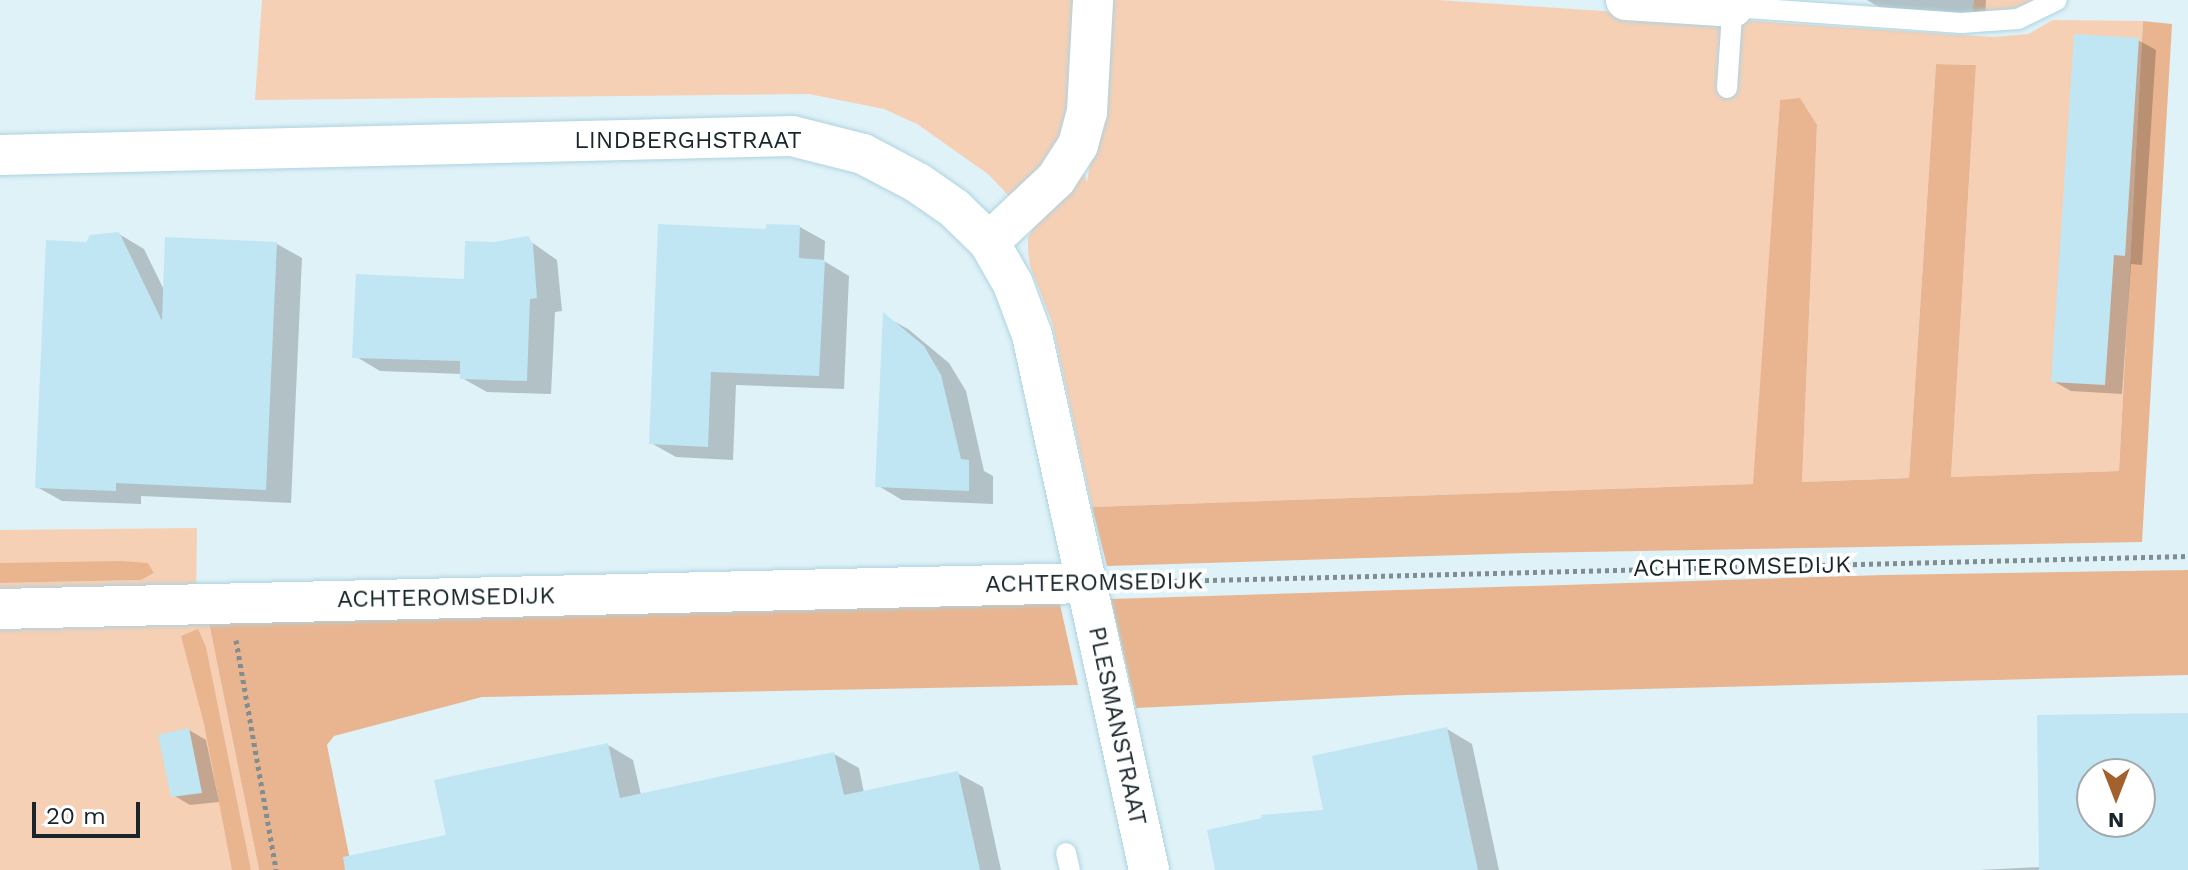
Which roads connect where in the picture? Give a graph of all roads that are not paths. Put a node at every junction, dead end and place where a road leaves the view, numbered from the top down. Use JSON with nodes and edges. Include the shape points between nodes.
{"nodes":[{"id":1,"x":1093,"y":0,"type":"edge"},
{"id":2,"x":1626,"y":0,"type":"edge"},
{"id":3,"x":2057,"y":0,"type":"edge"},
{"id":4,"x":1733,"y":4,"type":"edge"},
{"id":5,"x":1727,"y":88,"type":"dead end"},
{"id":6,"x":0,"y":155,"type":"edge"},
{"id":7,"x":989,"y":242,"type":"junction"},
{"id":8,"x":1085,"y":583,"type":"junction"},
{"id":9,"x":0,"y":609,"type":"edge"},
{"id":10,"x":1149,"y":870,"type":"edge"}],
"edges":[{"from":1,"to":7,"type":"street","via":[[1087,112],[1078,145],[1056,179]]},
{"from":2,"to":4,"type":"street"},
{"from":3,"to":4,"type":"lane","via":[[2018,19],[1961,23]]},
{"from":4,"to":5,"type":"lane"},
{"from":6,"to":7,"type":"street","name":"LINDBERGHSTRAAT","via":[[792,136],[863,154],[905,176],[954,208]]},
{"from":7,"to":8,"type":"street","name":"LINDBERGHSTRAAT","via":[[1013,284],[1032,335]]},
{"from":8,"to":9,"type":"street","name":"ACHTEROMSEDIJK"},
{"from":8,"to":10,"type":"street","name":"PLESMANSTRAAT"}]}
